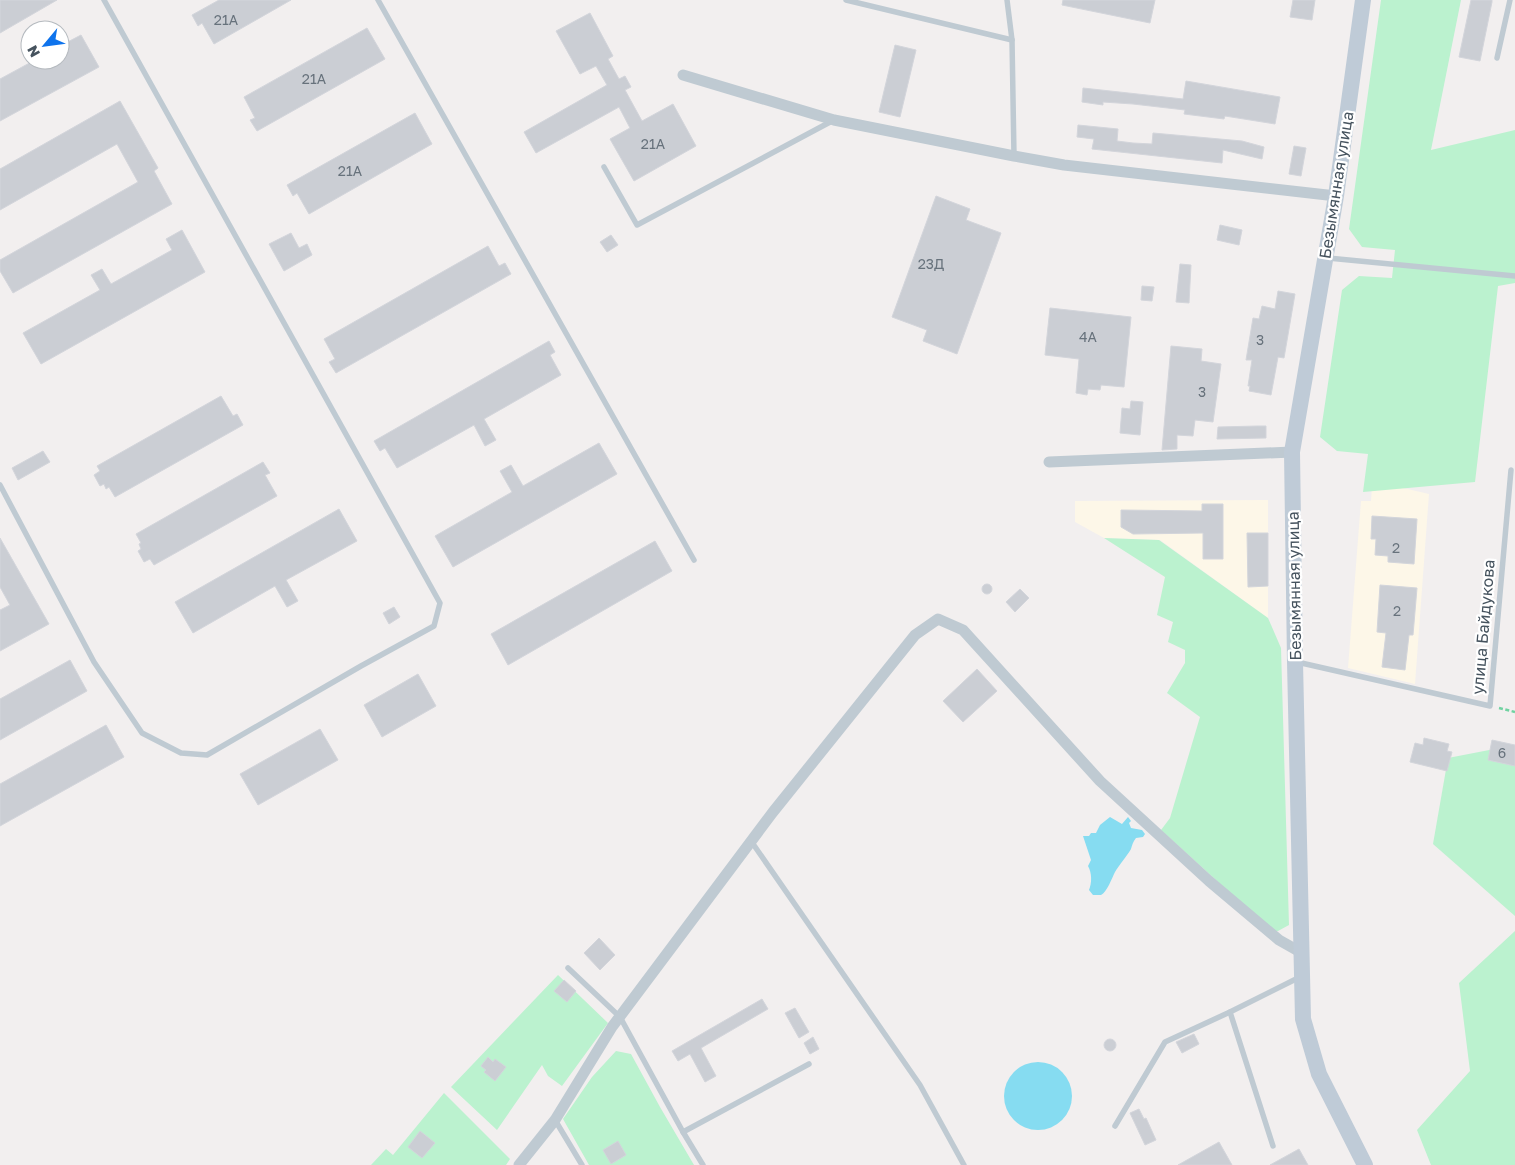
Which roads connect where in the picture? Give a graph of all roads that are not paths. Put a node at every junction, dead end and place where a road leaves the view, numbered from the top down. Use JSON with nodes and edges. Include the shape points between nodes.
{"nodes":[{"id":1,"x":104,"y":0,"type":"edge"},
{"id":2,"x":378,"y":0,"type":"edge"},
{"id":3,"x":846,"y":0,"type":"edge"},
{"id":4,"x":1007,"y":0,"type":"edge"},
{"id":5,"x":1363,"y":0,"type":"edge"},
{"id":6,"x":1510,"y":0,"type":"edge"},
{"id":7,"x":871,"y":3,"type":"edge"},
{"id":8,"x":1012,"y":40,"type":"junction"},
{"id":9,"x":1497,"y":58,"type":"dead end"},
{"id":10,"x":683,"y":75,"type":"dead end"},
{"id":11,"x":834,"y":120,"type":"junction"},
{"id":12,"x":1014,"y":156,"type":"junction"},
{"id":13,"x":604,"y":167,"type":"dead end"},
{"id":14,"x":1336,"y":196,"type":"junction"},
{"id":15,"x":1325,"y":258,"type":"junction"},
{"id":16,"x":1515,"y":276,"type":"edge"},
{"id":17,"x":1292,"y":452,"type":"junction"},
{"id":18,"x":1049,"y":462,"type":"dead end"},
{"id":19,"x":1512,"y":470,"type":"dead end"},
{"id":20,"x":0,"y":485,"type":"edge"},
{"id":21,"x":694,"y":560,"type":"dead end"},
{"id":22,"x":1294,"y":662,"type":"junction"},
{"id":23,"x":751,"y":841,"type":"junction"},
{"id":24,"x":1302,"y":953,"type":"junction"},
{"id":25,"x":568,"y":968,"type":"dead end"},
{"id":26,"x":1302,"y":976,"type":"junction"},
{"id":27,"x":1230,"y":1012,"type":"junction"},
{"id":28,"x":620,"y":1016,"type":"junction"},
{"id":29,"x":809,"y":1064,"type":"dead end"},
{"id":30,"x":555,"y":1120,"type":"junction"},
{"id":31,"x":1115,"y":1126,"type":"dead end"},
{"id":32,"x":683,"y":1132,"type":"junction"},
{"id":33,"x":1273,"y":1146,"type":"dead end"},
{"id":34,"x":519,"y":1165,"type":"edge"},
{"id":35,"x":582,"y":1165,"type":"edge"},
{"id":36,"x":703,"y":1165,"type":"edge"},
{"id":37,"x":964,"y":1165,"type":"edge"},
{"id":38,"x":1365,"y":1165,"type":"edge"}],
"edges":[{"from":1,"to":20,"type":"lane","via":[[440,603],[434,626],[207,755],[181,753],[142,733],[99,670]]},
{"from":2,"to":21,"type":"lane"},
{"from":3,"to":7,"type":"lane"},
{"from":4,"to":8,"type":"lane"},
{"from":5,"to":14,"type":"main road","name":"Безымянная улица"},
{"from":6,"to":9,"type":"lane"},
{"from":7,"to":8,"type":"lane"},
{"from":8,"to":12,"type":"lane"},
{"from":10,"to":11,"type":"street"},
{"from":11,"to":12,"type":"street"},
{"from":11,"to":13,"type":"lane","via":[[636,224]]},
{"from":12,"to":14,"type":"street","via":[[1064,165]]},
{"from":14,"to":15,"type":"main road","name":"Безымянная улица"},
{"from":15,"to":16,"type":"lane"},
{"from":15,"to":17,"type":"main road","name":"Безымянная улица"},
{"from":17,"to":18,"type":"street"},
{"from":17,"to":22,"type":"main road","name":"Безымянная улица"},
{"from":19,"to":22,"type":"lane","name":"улица Байдукова","via":[[1490,706]]},
{"from":22,"to":24,"type":"main road","name":"Безымянная улица"},
{"from":23,"to":24,"type":"street","via":[[915,635],[938,619],[963,630],[1100,780],[1209,881],[1279,940]]},
{"from":23,"to":28,"type":"street"},
{"from":23,"to":37,"type":"lane","via":[[920,1085]]},
{"from":24,"to":26,"type":"main road","name":"Безымянная улица"},
{"from":25,"to":28,"type":"lane"},
{"from":26,"to":27,"type":"lane"},
{"from":26,"to":38,"type":"main road","name":"Безымянная улица","via":[[1303,1018],[1319,1074]]},
{"from":27,"to":31,"type":"lane","via":[[1165,1042]]},
{"from":27,"to":33,"type":"lane"},
{"from":28,"to":30,"type":"street"},
{"from":28,"to":32,"type":"lane"},
{"from":29,"to":32,"type":"lane"},
{"from":30,"to":34,"type":"street"},
{"from":30,"to":35,"type":"lane"},
{"from":32,"to":36,"type":"lane"}]}
